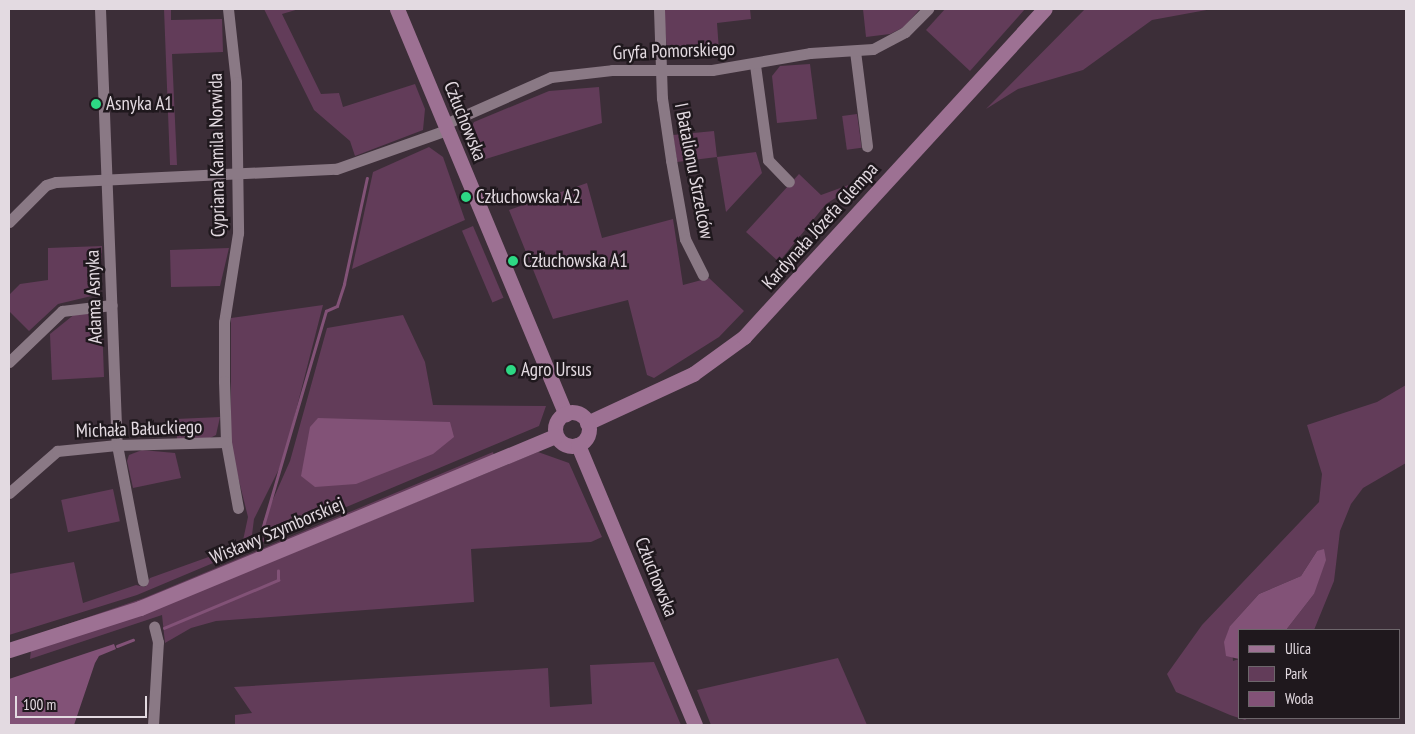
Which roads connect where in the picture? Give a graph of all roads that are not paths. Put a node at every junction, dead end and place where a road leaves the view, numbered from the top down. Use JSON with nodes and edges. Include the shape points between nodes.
{"nodes":[{"id":1,"x":100,"y":9,"type":"edge"},
{"id":2,"x":228,"y":9,"type":"edge"},
{"id":3,"x":397,"y":9,"type":"edge"},
{"id":4,"x":659,"y":9,"type":"edge"},
{"id":5,"x":928,"y":9,"type":"edge"},
{"id":6,"x":1045,"y":9,"type":"edge"},
{"id":7,"x":855,"y":51,"type":"junction"},
{"id":8,"x":755,"y":65,"type":"junction"},
{"id":9,"x":660,"y":70,"type":"junction"},
{"id":10,"x":446,"y":127,"type":"junction"},
{"id":11,"x":867,"y":146,"type":"dead end"},
{"id":12,"x":237,"y":173,"type":"junction"},
{"id":13,"x":107,"y":178,"type":"junction"},
{"id":14,"x":789,"y":182,"type":"dead end"},
{"id":15,"x":9,"y":222,"type":"edge"},
{"id":16,"x":703,"y":275,"type":"dead end"},
{"id":17,"x":112,"y":305,"type":"junction"},
{"id":18,"x":9,"y":362,"type":"edge"},
{"id":19,"x":566,"y":414,"type":"junction"},
{"id":20,"x":587,"y":423,"type":"junction"},
{"id":21,"x":556,"y":436,"type":"junction"},
{"id":22,"x":226,"y":442,"type":"junction"},
{"id":23,"x":117,"y":444,"type":"junction"},
{"id":24,"x":578,"y":445,"type":"junction"},
{"id":25,"x":9,"y":493,"type":"edge"},
{"id":26,"x":238,"y":508,"type":"dead end"},
{"id":27,"x":143,"y":581,"type":"dead end"},
{"id":28,"x":154,"y":626,"type":"dead end"},
{"id":29,"x":9,"y":650,"type":"edge"},
{"id":30,"x":153,"y":725,"type":"edge"},
{"id":31,"x":695,"y":725,"type":"edge"}],
"edges":[{"from":1,"to":13,"type":"street","name":"Adama Asnyka"},
{"from":2,"to":12,"type":"street","name":"Cypriana Kamila Norwida"},
{"from":3,"to":10,"type":"main road","name":"Człuchowska"},
{"from":4,"to":9,"type":"street","name":"I Batalionu Strzelców"},
{"from":5,"to":7,"type":"street","name":"Gryfa Pomorskiego","via":[[892,41]]},
{"from":6,"to":20,"type":"main road","name":"Kardynała Józefa Glempa","via":[[744,337],[693,374]]},
{"from":7,"to":8,"type":"street","name":"Gryfa Pomorskiego","via":[[810,53]]},
{"from":7,"to":11,"type":"street"},
{"from":8,"to":9,"type":"street","name":"Gryfa Pomorskiego"},
{"from":8,"to":14,"type":"street","via":[[768,160]]},
{"from":9,"to":10,"type":"street","name":"Gryfa Pomorskiego","via":[[551,77]]},
{"from":9,"to":16,"type":"street","name":"I Batalionu Strzelców","via":[[685,239]]},
{"from":10,"to":12,"type":"street","name":"Gryfa Pomorskiego","via":[[336,169]]},
{"from":10,"to":19,"type":"main road","name":"Człuchowska"},
{"from":12,"to":13,"type":"street","name":"Gryfa Pomorskiego"},
{"from":12,"to":22,"type":"street","name":"Cypriana Kamila Norwida","via":[[238,233],[224,322]]},
{"from":13,"to":15,"type":"street","name":"Gryfa Pomorskiego","via":[[46,186]]},
{"from":13,"to":17,"type":"street","name":"Adama Asnyka"},
{"from":17,"to":18,"type":"street","via":[[62,311]]},
{"from":17,"to":23,"type":"street","name":"Adama Asnyka"},
{"from":19,"to":20,"type":"main road","via":[[579,414]]},
{"from":19,"to":21,"type":"main road","via":[[556,424]]},
{"from":20,"to":24,"type":"main road","via":[[587,436]]},
{"from":21,"to":24,"type":"main road","via":[[564,444]]},
{"from":21,"to":29,"type":"main road","name":"Wisławy Szymborskiej","via":[[140,608]]},
{"from":22,"to":23,"type":"street","name":"Michała Bałuckiego"},
{"from":22,"to":26,"type":"street","name":"Cypriana Kamila Norwida"},
{"from":23,"to":25,"type":"street","name":"Michała Bałuckiego","via":[[56,451]]},
{"from":23,"to":27,"type":"street","name":"Adama Asnyka"},
{"from":24,"to":31,"type":"main road","name":"Człuchowska"},
{"from":28,"to":30,"type":"street","via":[[158,642]]}]}
